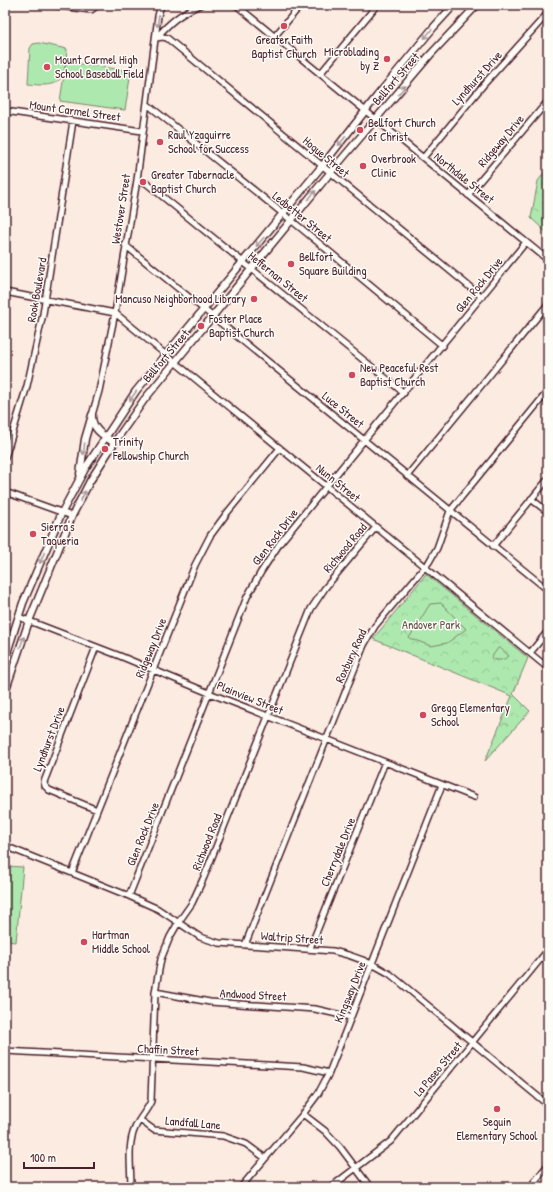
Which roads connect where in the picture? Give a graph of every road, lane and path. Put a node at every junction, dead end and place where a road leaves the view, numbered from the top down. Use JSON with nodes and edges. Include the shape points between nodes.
{"nodes":[{"id":1,"x":52,"y":5,"type":"edge"},
{"id":2,"x":98,"y":5,"type":"edge"},
{"id":3,"x":161,"y":5,"type":"edge"},
{"id":4,"x":200,"y":5,"type":"edge"},
{"id":5,"x":236,"y":5,"type":"edge"},
{"id":6,"x":301,"y":5,"type":"edge"},
{"id":7,"x":376,"y":5,"type":"edge"},
{"id":8,"x":454,"y":5,"type":"edge"},
{"id":9,"x":477,"y":5,"type":"edge"},
{"id":10,"x":548,"y":13,"type":"edge"},
{"id":11,"x":274,"y":37,"type":"junction"},
{"id":12,"x":156,"y":38,"type":"junction"},
{"id":13,"x":320,"y":74,"type":"junction"},
{"id":14,"x":548,"y":101,"type":"edge"},
{"id":15,"x":147,"y":104,"type":"junction"},
{"id":16,"x":5,"y":111,"type":"edge"},
{"id":17,"x":366,"y":111,"type":"junction"},
{"id":18,"x":375,"y":119,"type":"junction"},
{"id":19,"x":73,"y":121,"type":"junction"},
{"id":20,"x":142,"y":131,"type":"junction"},
{"id":21,"x":423,"y":158,"type":"junction"},
{"id":22,"x":322,"y":166,"type":"junction"},
{"id":23,"x":330,"y":172,"type":"junction"},
{"id":24,"x":137,"y":180,"type":"junction"},
{"id":25,"x":468,"y":195,"type":"junction"},
{"id":26,"x":283,"y":214,"type":"junction"},
{"id":27,"x":292,"y":221,"type":"junction"},
{"id":28,"x":526,"y":242,"type":"junction"},
{"id":29,"x":125,"y":246,"type":"junction"},
{"id":30,"x":548,"y":260,"type":"edge"},
{"id":31,"x":243,"y":262,"type":"junction"},
{"id":32,"x":252,"y":269,"type":"junction"},
{"id":33,"x":5,"y":292,"type":"edge"},
{"id":34,"x":482,"y":297,"type":"junction"},
{"id":35,"x":46,"y":299,"type":"junction"},
{"id":36,"x":548,"y":304,"type":"edge"},
{"id":37,"x":204,"y":309,"type":"junction"},
{"id":38,"x":115,"y":313,"type":"junction"},
{"id":39,"x":213,"y":316,"type":"junction"},
{"id":40,"x":443,"y":346,"type":"junction"},
{"id":41,"x":166,"y":355,"type":"junction"},
{"id":42,"x":174,"y":362,"type":"junction"},
{"id":43,"x":548,"y":391,"type":"edge"},
{"id":44,"x":404,"y":393,"type":"junction"},
{"id":45,"x":92,"y":415,"type":"junction"},
{"id":46,"x":97,"y":430,"type":"junction"},
{"id":47,"x":87,"y":431,"type":"junction"},
{"id":48,"x":105,"y":437,"type":"junction"},
{"id":49,"x":364,"y":441,"type":"junction"},
{"id":50,"x":114,"y":442,"type":"junction"},
{"id":51,"x":280,"y":448,"type":"junction"},
{"id":52,"x":5,"y":458,"type":"edge"},
{"id":53,"x":407,"y":476,"type":"junction"},
{"id":54,"x":548,"y":479,"type":"edge"},
{"id":55,"x":78,"y":483,"type":"junction"},
{"id":56,"x":327,"y":487,"type":"junction"},
{"id":57,"x":5,"y":492,"type":"edge"},
{"id":58,"x":531,"y":499,"type":"junction"},
{"id":59,"x":450,"y":511,"type":"junction"},
{"id":60,"x":62,"y":512,"type":"junction"},
{"id":61,"x":548,"y":512,"type":"edge"},
{"id":62,"x":72,"y":516,"type":"junction"},
{"id":63,"x":376,"y":527,"type":"junction"},
{"id":64,"x":493,"y":546,"type":"junction"},
{"id":65,"x":424,"y":566,"type":"junction"},
{"id":66,"x":548,"y":590,"type":"edge"},
{"id":67,"x":19,"y":617,"type":"junction"},
{"id":68,"x":29,"y":621,"type":"junction"},
{"id":69,"x":548,"y":631,"type":"edge"},
{"id":70,"x":96,"y":646,"type":"junction"},
{"id":71,"x":530,"y":653,"type":"junction"},
{"id":72,"x":5,"y":659,"type":"edge"},
{"id":73,"x":548,"y":668,"type":"edge"},
{"id":74,"x":153,"y":670,"type":"junction"},
{"id":75,"x":6,"y":687,"type":"edge"},
{"id":76,"x":209,"y":693,"type":"junction"},
{"id":77,"x":268,"y":716,"type":"junction"},
{"id":78,"x":327,"y":739,"type":"junction"},
{"id":79,"x":385,"y":762,"type":"junction"},
{"id":80,"x":442,"y":785,"type":"junction"},
{"id":81,"x":474,"y":797,"type":"dead end"},
{"id":82,"x":97,"y":810,"type":"junction"},
{"id":83,"x":5,"y":846,"type":"edge"},
{"id":84,"x":72,"y":873,"type":"junction"},
{"id":85,"x":129,"y":896,"type":"junction"},
{"id":86,"x":178,"y":923,"type":"junction"},
{"id":87,"x":245,"y":944,"type":"junction"},
{"id":88,"x":310,"y":948,"type":"junction"},
{"id":89,"x":548,"y":950,"type":"edge"},
{"id":90,"x":373,"y":963,"type":"junction"},
{"id":91,"x":155,"y":992,"type":"junction"},
{"id":92,"x":350,"y":1017,"type":"junction"},
{"id":93,"x":473,"y":1042,"type":"junction"},
{"id":94,"x":5,"y":1051,"type":"edge"},
{"id":95,"x":153,"y":1059,"type":"junction"},
{"id":96,"x":328,"y":1073,"type":"junction"},
{"id":97,"x":548,"y":1105,"type":"edge"},
{"id":98,"x":303,"y":1114,"type":"junction"},
{"id":99,"x":140,"y":1120,"type":"junction"},
{"id":100,"x":265,"y":1158,"type":"junction"},
{"id":101,"x":548,"y":1165,"type":"edge"},
{"id":102,"x":356,"y":1168,"type":"junction"},
{"id":103,"x":131,"y":1187,"type":"edge"},
{"id":104,"x":241,"y":1187,"type":"edge"},
{"id":105,"x":331,"y":1187,"type":"edge"},
{"id":106,"x":370,"y":1187,"type":"edge"},
{"id":107,"x":530,"y":1187,"type":"edge"}],
"edges":[{"from":1,"to":2,"type":"street","via":[[91,10]]},
{"from":3,"to":12,"type":"street","name":"Westover Street","one_way":true},
{"from":4,"to":12,"type":"street","via":[[172,20]]},
{"from":5,"to":11,"type":"street","name":"Northdale Street"},
{"from":6,"to":11,"type":"street"},
{"from":7,"to":13,"type":"street"},
{"from":8,"to":17,"type":"main road","name":"Bellfort Street","one_way":true},
{"from":18,"to":9,"type":"main road","name":"Bellfort Street","one_way":true},
{"from":10,"to":21,"type":"street","name":"Lyndhurst Drive","via":[[485,83]]},
{"from":11,"to":13,"type":"street","name":"Northdale Street"},
{"from":12,"to":15,"type":"street","name":"Westover Street"},
{"from":12,"to":22,"type":"street","name":"Hogue Street","via":[[167,38]]},
{"from":13,"to":17,"type":"street","name":"Northdale Street"},
{"from":14,"to":25,"type":"street","name":"Ridgeway Drive"},
{"from":15,"to":20,"type":"street","name":"Westover Street"},
{"from":15,"to":26,"type":"street","name":"Ledbetter Street"},
{"from":16,"to":19,"type":"street","name":"Mount Carmel Street"},
{"from":17,"to":18,"type":"street","name":"Northdale Street"},
{"from":17,"to":22,"type":"main road","name":"Bellfort Street","one_way":true},
{"from":18,"to":21,"type":"street","name":"Northdale Street"},
{"from":18,"to":23,"type":"main road","name":"Bellfort Street"},
{"from":19,"to":20,"type":"street","name":"Mount Carmel Street"},
{"from":19,"to":35,"type":"street","name":"Rook Boulevard"},
{"from":20,"to":24,"type":"street","name":"Westover Street"},
{"from":21,"to":25,"type":"street","name":"Northdale Street"},
{"from":22,"to":23,"type":"street","name":"Hogue Street"},
{"from":22,"to":26,"type":"main road","name":"Bellfort Street"},
{"from":27,"to":23,"type":"main road","name":"Bellfort Street","one_way":true},
{"from":23,"to":34,"type":"street","name":"Hogue Street"},
{"from":24,"to":29,"type":"street","name":"Westover Street"},
{"from":24,"to":31,"type":"street","name":"Heffernan Street","via":[[146,183]]},
{"from":25,"to":28,"type":"street","name":"Northdale Street"},
{"from":26,"to":27,"type":"street","name":"Ledbetter Street"},
{"from":26,"to":31,"type":"main road","name":"Bellfort Street","one_way":true},
{"from":27,"to":32,"type":"main road","name":"Bellfort Street"},
{"from":27,"to":40,"type":"street","name":"Ledbetter Street"},
{"from":28,"to":30,"type":"street","name":"Northdale Street"},
{"from":28,"to":34,"type":"street","name":"Glen Rock Drive"},
{"from":29,"to":37,"type":"street","name":"Luce Street"},
{"from":29,"to":38,"type":"street","name":"Westover Street"},
{"from":31,"to":32,"type":"street","name":"Heffernan Street"},
{"from":31,"to":37,"type":"main road","name":"Bellfort Street"},
{"from":32,"to":39,"type":"main road","name":"Bellfort Street"},
{"from":32,"to":44,"type":"street","name":"Heffernan Street"},
{"from":33,"to":35,"type":"street"},
{"from":34,"to":40,"type":"street","name":"Glen Rock Drive"},
{"from":35,"to":38,"type":"street"},
{"from":35,"to":52,"type":"street","name":"Rook Boulevard","via":[[27,386]]},
{"from":36,"to":53,"type":"street"},
{"from":37,"to":39,"type":"street","name":"Luce Street"},
{"from":37,"to":41,"type":"main road","name":"Bellfort Street"},
{"from":38,"to":41,"type":"street","name":"Nunn Street"},
{"from":38,"to":45,"type":"street","name":"Westover Street"},
{"from":39,"to":42,"type":"main road","name":"Bellfort Street"},
{"from":39,"to":49,"type":"street","name":"Luce Street"},
{"from":40,"to":44,"type":"street","name":"Glen Rock Drive"},
{"from":41,"to":42,"type":"street","name":"Nunn Street"},
{"from":41,"to":48,"type":"main road","name":"Bellfort Street","one_way":true,"via":[[136,391]]},
{"from":42,"to":50,"type":"main road","name":"Bellfort Street"},
{"from":42,"to":51,"type":"street","name":"Nunn Street"},
{"from":43,"to":59,"type":"street","name":"Roxbury Road"},
{"from":44,"to":49,"type":"street","name":"Glen Rock Drive"},
{"from":45,"to":46,"type":"main road","via":[[92,423]]},
{"from":45,"to":47,"type":"main road"},
{"from":46,"to":47,"type":"main road"},
{"from":46,"to":48,"type":"main road"},
{"from":47,"to":55,"type":"main road","one_way":true},
{"from":48,"to":50,"type":"main road"},
{"from":48,"to":55,"type":"main road","name":"Bellfort Street"},
{"from":49,"to":53,"type":"street","name":"Luce Street"},
{"from":49,"to":56,"type":"street","name":"Glen Rock Drive"},
{"from":62,"to":50,"type":"main road","name":"Bellfort Street","one_way":true},
{"from":51,"to":56,"type":"street","name":"Nunn Street"},
{"from":51,"to":74,"type":"street","name":"Ridgeway Drive","via":[[210,536],[195,565]]},
{"from":53,"to":59,"type":"street","name":"Luce Street"},
{"from":54,"to":58,"type":"street"},
{"from":55,"to":60,"type":"main road","name":"Bellfort Street"},
{"from":56,"to":63,"type":"street","name":"Nunn Street"},
{"from":56,"to":76,"type":"street","name":"Glen Rock Drive","via":[[280,543],[257,578]]},
{"from":57,"to":60,"type":"street"},
{"from":58,"to":61,"type":"street"},
{"from":58,"to":64,"type":"street"},
{"from":59,"to":64,"type":"street","name":"Luce Street"},
{"from":59,"to":65,"type":"street","name":"Roxbury Road","via":[[437,548]]},
{"from":60,"to":62,"type":"street"},
{"from":60,"to":67,"type":"main road","name":"Bellfort Street","one_way":true},
{"from":62,"to":68,"type":"main road","name":"Bellfort Street"},
{"from":63,"to":65,"type":"street","name":"Nunn Street"},
{"from":63,"to":77,"type":"street","name":"Richwood Road","via":[[325,588],[311,610]]},
{"from":64,"to":66,"type":"street","name":"Luce Street"},
{"from":65,"to":71,"type":"street","name":"Nunn Street"},
{"from":65,"to":78,"type":"street","name":"Roxbury Road","via":[[364,645]]},
{"from":67,"to":68,"type":"street","name":"Plainview Street"},
{"from":67,"to":72,"type":"main road","name":"Bellfort Street"},
{"from":68,"to":70,"type":"street","name":"Plainview Street"},
{"from":75,"to":68,"type":"main road","name":"Bellfort Street","one_way":true},
{"from":69,"to":71,"type":"street"},
{"from":70,"to":74,"type":"street","name":"Plainview Street"},
{"from":70,"to":82,"type":"street","name":"Lyndhurst Drive","via":[[44,782],[49,790]]},
{"from":71,"to":73,"type":"street","name":"Nunn Street"},
{"from":74,"to":76,"type":"street","name":"Plainview Street"},
{"from":74,"to":82,"type":"street","name":"Ridgeway Drive"},
{"from":76,"to":77,"type":"street","name":"Plainview Street"},
{"from":76,"to":85,"type":"street","name":"Glen Rock Drive"},
{"from":77,"to":78,"type":"street","name":"Plainview Street"},
{"from":77,"to":86,"type":"street","name":"Richwood Road","via":[[204,876],[192,903]]},
{"from":78,"to":79,"type":"street","name":"Plainview Street"},
{"from":78,"to":87,"type":"street","name":"Roxbury Road"},
{"from":79,"to":80,"type":"street","name":"Plainview Street"},
{"from":79,"to":88,"type":"street","name":"Cherrydale Drive"},
{"from":80,"to":81,"type":"street","name":"Plainview Street"},
{"from":80,"to":90,"type":"street","name":"Kingsway Drive"},
{"from":82,"to":84,"type":"street","name":"Ridgeway Drive"},
{"from":83,"to":84,"type":"street","name":"Waltrip Street"},
{"from":84,"to":85,"type":"street","name":"Waltrip Street"},
{"from":85,"to":86,"type":"street","name":"Waltrip Street","via":[[158,909]]},
{"from":86,"to":87,"type":"street","name":"Waltrip Street","via":[[200,937],[219,943]]},
{"from":86,"to":91,"type":"street","name":"Richwood Road","via":[[161,958]]},
{"from":87,"to":88,"type":"street","name":"Waltrip Street"},
{"from":88,"to":90,"type":"street","name":"Waltrip Street","via":[[349,954]]},
{"from":89,"to":93,"type":"street","name":"La Paseo Street"},
{"from":90,"to":92,"type":"street","name":"Kingsway Drive"},
{"from":90,"to":93,"type":"street","name":"Waltrip Street"},
{"from":91,"to":92,"type":"street","name":"Andwood Street","via":[[210,1002],[315,1008]]},
{"from":91,"to":95,"type":"street","name":"Richwood Road"},
{"from":92,"to":96,"type":"street","name":"Kingsway Drive"},
{"from":93,"to":97,"type":"street","name":"Waltrip Street"},
{"from":93,"to":102,"type":"street","name":"La Paseo Street","via":[[391,1141]]},
{"from":94,"to":95,"type":"street","name":"Chaffin Street"},
{"from":95,"to":96,"type":"street","name":"Chaffin Street","via":[[302,1067]]},
{"from":95,"to":99,"type":"street","name":"Richwood Road","via":[[151,1101]]},
{"from":96,"to":98,"type":"street","name":"Kingsway Drive","via":[[318,1094]]},
{"from":98,"to":100,"type":"street","name":"Kingsway Drive"},
{"from":98,"to":102,"type":"street","via":[[330,1136]]},
{"from":99,"to":100,"type":"street","name":"Landfall Lane","via":[[154,1130],[223,1136],[246,1144]]},
{"from":99,"to":103,"type":"street","name":"Richwood Road","via":[[132,1140]]},
{"from":100,"to":104,"type":"street","name":"Kingsway Drive"},
{"from":101,"to":107,"type":"street"},
{"from":102,"to":105,"type":"street","name":"La Paseo Street"},
{"from":102,"to":106,"type":"street"}]}
